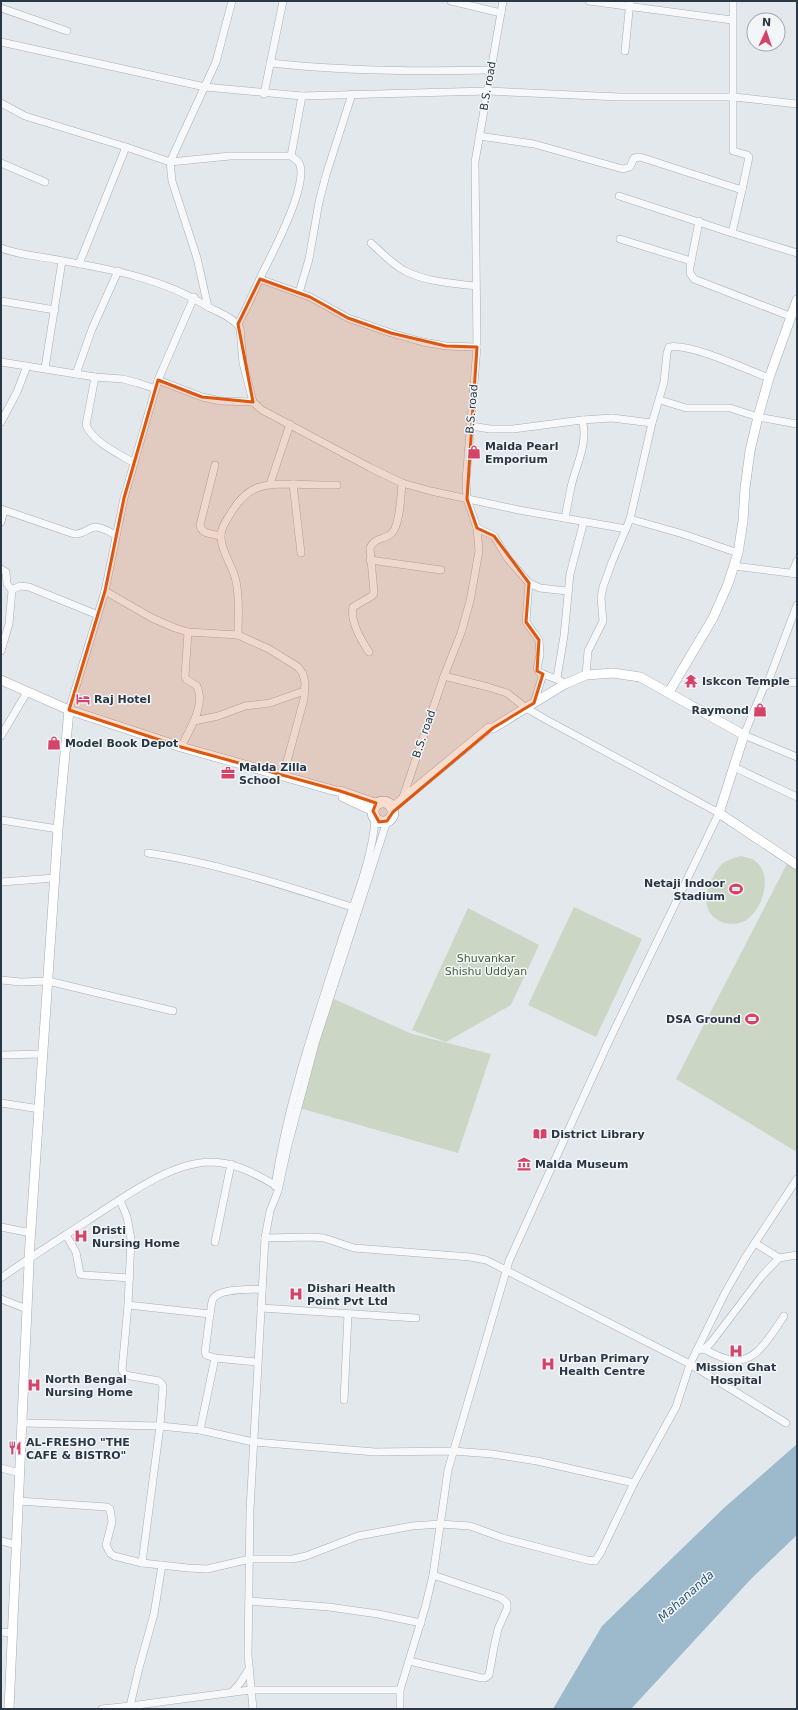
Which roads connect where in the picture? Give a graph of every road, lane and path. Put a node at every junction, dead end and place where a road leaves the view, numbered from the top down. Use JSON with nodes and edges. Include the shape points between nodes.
{"nodes":[{"id":1,"x":232,"y":1,"type":"edge"},
{"id":2,"x":283,"y":1,"type":"edge"},
{"id":3,"x":451,"y":1,"type":"edge"},
{"id":4,"x":503,"y":1,"type":"edge"},
{"id":5,"x":589,"y":1,"type":"edge"},
{"id":6,"x":733,"y":1,"type":"edge"},
{"id":7,"x":630,"y":4,"type":"edge"},
{"id":8,"x":1,"y":8,"type":"edge"},
{"id":9,"x":501,"y":13,"type":"junction"},
{"id":10,"x":732,"y":20,"type":"junction"},
{"id":11,"x":67,"y":31,"type":"dead end"},
{"id":12,"x":1,"y":42,"type":"edge"},
{"id":13,"x":625,"y":51,"type":"dead end"},
{"id":14,"x":270,"y":63,"type":"junction"},
{"id":15,"x":491,"y":70,"type":"junction"},
{"id":16,"x":205,"y":87,"type":"junction"},
{"id":17,"x":487,"y":91,"type":"junction"},
{"id":18,"x":264,"y":94,"type":"junction"},
{"id":19,"x":352,"y":94,"type":"junction"},
{"id":20,"x":302,"y":96,"type":"junction"},
{"id":21,"x":734,"y":97,"type":"junction"},
{"id":22,"x":1,"y":103,"type":"edge"},
{"id":23,"x":797,"y":104,"type":"edge"},
{"id":24,"x":479,"y":136,"type":"junction"},
{"id":25,"x":126,"y":147,"type":"junction"},
{"id":26,"x":291,"y":156,"type":"junction"},
{"id":27,"x":170,"y":162,"type":"junction"},
{"id":28,"x":1,"y":163,"type":"edge"},
{"id":29,"x":45,"y":182,"type":"dead end"},
{"id":30,"x":742,"y":190,"type":"junction"},
{"id":31,"x":619,"y":196,"type":"dead end"},
{"id":32,"x":699,"y":222,"type":"junction"},
{"id":33,"x":732,"y":233,"type":"junction"},
{"id":34,"x":620,"y":239,"type":"dead end"},
{"id":35,"x":371,"y":243,"type":"dead end"},
{"id":36,"x":1,"y":248,"type":"edge"},
{"id":37,"x":797,"y":253,"type":"edge"},
{"id":38,"x":62,"y":261,"type":"junction"},
{"id":39,"x":691,"y":261,"type":"junction"},
{"id":40,"x":79,"y":264,"type":"junction"},
{"id":41,"x":118,"y":271,"type":"junction"},
{"id":42,"x":260,"y":280,"type":"junction"},
{"id":43,"x":475,"y":286,"type":"junction"},
{"id":44,"x":299,"y":293,"type":"junction"},
{"id":45,"x":194,"y":298,"type":"junction"},
{"id":46,"x":797,"y":300,"type":"edge"},
{"id":47,"x":1,"y":301,"type":"edge"},
{"id":48,"x":208,"y":306,"type":"junction"},
{"id":49,"x":55,"y":310,"type":"junction"},
{"id":50,"x":792,"y":317,"type":"junction"},
{"id":51,"x":238,"y":324,"type":"junction"},
{"id":52,"x":477,"y":347,"type":"junction"},
{"id":53,"x":1,"y":362,"type":"edge"},
{"id":54,"x":27,"y":366,"type":"junction"},
{"id":55,"x":45,"y":368,"type":"junction"},
{"id":56,"x":76,"y":374,"type":"junction"},
{"id":57,"x":95,"y":377,"type":"junction"},
{"id":58,"x":769,"y":378,"type":"junction"},
{"id":59,"x":158,"y":380,"type":"junction"},
{"id":60,"x":156,"y":389,"type":"junction"},
{"id":61,"x":660,"y":400,"type":"junction"},
{"id":62,"x":253,"y":402,"type":"junction"},
{"id":63,"x":758,"y":417,"type":"junction"},
{"id":64,"x":582,"y":420,"type":"junction"},
{"id":65,"x":1,"y":422,"type":"edge"},
{"id":66,"x":652,"y":423,"type":"junction"},
{"id":67,"x":290,"y":424,"type":"junction"},
{"id":68,"x":797,"y":424,"type":"edge"},
{"id":69,"x":471,"y":426,"type":"junction"},
{"id":70,"x":134,"y":463,"type":"junction"},
{"id":71,"x":215,"y":465,"type":"dead end"},
{"id":72,"x":402,"y":483,"type":"junction"},
{"id":73,"x":270,"y":484,"type":"junction"},
{"id":74,"x":293,"y":484,"type":"junction"},
{"id":75,"x":337,"y":485,"type":"dead end"},
{"id":76,"x":467,"y":499,"type":"junction"},
{"id":77,"x":3,"y":510,"type":"edge"},
{"id":78,"x":565,"y":518,"type":"junction"},
{"id":79,"x":630,"y":519,"type":"junction"},
{"id":80,"x":584,"y":521,"type":"junction"},
{"id":81,"x":1,"y":522,"type":"edge"},
{"id":82,"x":477,"y":528,"type":"junction"},
{"id":83,"x":626,"y":529,"type":"junction"},
{"id":84,"x":116,"y":535,"type":"junction"},
{"id":85,"x":220,"y":536,"type":"junction"},
{"id":86,"x":301,"y":553,"type":"dead end"},
{"id":87,"x":738,"y":553,"type":"junction"},
{"id":88,"x":370,"y":560,"type":"junction"},
{"id":89,"x":797,"y":561,"type":"edge"},
{"id":90,"x":734,"y":566,"type":"junction"},
{"id":91,"x":1,"y":569,"type":"edge"},
{"id":92,"x":441,"y":570,"type":"dead end"},
{"id":93,"x":795,"y":574,"type":"edge"},
{"id":94,"x":529,"y":583,"type":"junction"},
{"id":95,"x":12,"y":590,"type":"junction"},
{"id":96,"x":105,"y":591,"type":"junction"},
{"id":97,"x":567,"y":591,"type":"junction"},
{"id":98,"x":797,"y":605,"type":"edge"},
{"id":99,"x":98,"y":615,"type":"junction"},
{"id":100,"x":188,"y":632,"type":"junction"},
{"id":101,"x":238,"y":635,"type":"junction"},
{"id":102,"x":1,"y":652,"type":"edge"},
{"id":103,"x":368,"y":652,"type":"dead end"},
{"id":104,"x":543,"y":674,"type":"junction"},
{"id":105,"x":586,"y":675,"type":"junction"},
{"id":106,"x":444,"y":676,"type":"junction"},
{"id":107,"x":557,"y":678,"type":"junction"},
{"id":108,"x":1,"y":680,"type":"edge"},
{"id":109,"x":768,"y":682,"type":"junction"},
{"id":110,"x":797,"y":682,"type":"edge"},
{"id":111,"x":565,"y":684,"type":"junction"},
{"id":112,"x":304,"y":691,"type":"junction"},
{"id":113,"x":27,"y":692,"type":"junction"},
{"id":114,"x":669,"y":692,"type":"junction"},
{"id":115,"x":530,"y":706,"type":"junction"},
{"id":116,"x":69,"y":710,"type":"junction"},
{"id":117,"x":194,"y":721,"type":"junction"},
{"id":118,"x":744,"y":735,"type":"junction"},
{"id":119,"x":1,"y":736,"type":"edge"},
{"id":120,"x":181,"y":747,"type":"junction"},
{"id":121,"x":797,"y":758,"type":"edge"},
{"id":122,"x":734,"y":767,"type":"junction"},
{"id":123,"x":283,"y":776,"type":"junction"},
{"id":124,"x":797,"y":797,"type":"edge"},
{"id":125,"x":395,"y":809,"type":"junction"},
{"id":126,"x":375,"y":811,"type":"junction"},
{"id":127,"x":719,"y":813,"type":"junction"},
{"id":128,"x":1,"y":820,"type":"edge"},
{"id":129,"x":58,"y":829,"type":"junction"},
{"id":130,"x":148,"y":853,"type":"dead end"},
{"id":131,"x":797,"y":866,"type":"edge"},
{"id":132,"x":55,"y":878,"type":"junction"},
{"id":133,"x":1,"y":882,"type":"edge"},
{"id":134,"x":352,"y":907,"type":"junction"},
{"id":135,"x":1,"y":980,"type":"edge"},
{"id":136,"x":48,"y":981,"type":"junction"},
{"id":137,"x":173,"y":1011,"type":"dead end"},
{"id":138,"x":43,"y":1054,"type":"junction"},
{"id":139,"x":1,"y":1055,"type":"edge"},
{"id":140,"x":1,"y":1103,"type":"edge"},
{"id":141,"x":40,"y":1109,"type":"junction"},
{"id":142,"x":231,"y":1164,"type":"junction"},
{"id":143,"x":797,"y":1179,"type":"edge"},
{"id":144,"x":275,"y":1184,"type":"junction"},
{"id":145,"x":275,"y":1196,"type":"junction"},
{"id":146,"x":120,"y":1200,"type":"junction"},
{"id":147,"x":1,"y":1227,"type":"edge"},
{"id":148,"x":31,"y":1233,"type":"junction"},
{"id":149,"x":66,"y":1235,"type":"junction"},
{"id":150,"x":266,"y":1238,"type":"junction"},
{"id":151,"x":215,"y":1242,"type":"dead end"},
{"id":152,"x":755,"y":1243,"type":"junction"},
{"id":153,"x":797,"y":1255,"type":"edge"},
{"id":154,"x":30,"y":1257,"type":"junction"},
{"id":155,"x":779,"y":1258,"type":"junction"},
{"id":156,"x":507,"y":1271,"type":"junction"},
{"id":157,"x":1,"y":1278,"type":"edge"},
{"id":158,"x":130,"y":1278,"type":"junction"},
{"id":159,"x":262,"y":1290,"type":"junction"},
{"id":160,"x":1,"y":1299,"type":"edge"},
{"id":161,"x":128,"y":1305,"type":"junction"},
{"id":162,"x":261,"y":1308,"type":"junction"},
{"id":163,"x":28,"y":1309,"type":"junction"},
{"id":164,"x":210,"y":1314,"type":"junction"},
{"id":165,"x":348,"y":1314,"type":"junction"},
{"id":166,"x":784,"y":1316,"type":"dead end"},
{"id":167,"x":416,"y":1318,"type":"dead end"},
{"id":168,"x":700,"y":1349,"type":"junction"},
{"id":169,"x":215,"y":1358,"type":"junction"},
{"id":170,"x":257,"y":1362,"type":"junction"},
{"id":171,"x":690,"y":1364,"type":"junction"},
{"id":172,"x":344,"y":1400,"type":"dead end"},
{"id":173,"x":22,"y":1423,"type":"junction"},
{"id":174,"x":786,"y":1423,"type":"dead end"},
{"id":175,"x":160,"y":1426,"type":"junction"},
{"id":176,"x":200,"y":1430,"type":"junction"},
{"id":177,"x":253,"y":1442,"type":"junction"},
{"id":178,"x":453,"y":1450,"type":"junction"},
{"id":179,"x":1,"y":1468,"type":"edge"},
{"id":180,"x":20,"y":1473,"type":"junction"},
{"id":181,"x":634,"y":1483,"type":"junction"},
{"id":182,"x":18,"y":1501,"type":"junction"},
{"id":183,"x":440,"y":1524,"type":"junction"},
{"id":184,"x":1,"y":1541,"type":"edge"},
{"id":185,"x":17,"y":1545,"type":"junction"},
{"id":186,"x":250,"y":1559,"type":"junction"},
{"id":187,"x":142,"y":1563,"type":"junction"},
{"id":188,"x":162,"y":1565,"type":"junction"},
{"id":189,"x":433,"y":1575,"type":"junction"},
{"id":190,"x":249,"y":1601,"type":"junction"},
{"id":191,"x":420,"y":1624,"type":"junction"},
{"id":192,"x":1,"y":1632,"type":"edge"},
{"id":193,"x":12,"y":1633,"type":"junction"},
{"id":194,"x":409,"y":1661,"type":"junction"},
{"id":195,"x":249,"y":1669,"type":"junction"},
{"id":196,"x":250,"y":1690,"type":"junction"},
{"id":197,"x":400,"y":1690,"type":"junction"},
{"id":198,"x":232,"y":1692,"type":"junction"},
{"id":199,"x":129,"y":1708,"type":"edge"},
{"id":200,"x":9,"y":1709,"type":"edge"},
{"id":201,"x":102,"y":1709,"type":"edge"},
{"id":202,"x":253,"y":1709,"type":"edge"},
{"id":203,"x":400,"y":1709,"type":"edge"}],
"edges":[{"from":1,"to":16,"type":"street","via":[[216,62]]},
{"from":2,"to":14,"type":"street"},
{"from":3,"to":9,"type":"street"},
{"from":4,"to":9,"type":"street","name":"B.S. road"},
{"from":5,"to":7,"type":"street"},
{"from":6,"to":10,"type":"street"},
{"from":7,"to":10,"type":"street"},
{"from":7,"to":13,"type":"street"},
{"from":8,"to":11,"type":"street"},
{"from":9,"to":15,"type":"street","name":"B.S. road"},
{"from":10,"to":21,"type":"street"},
{"from":12,"to":16,"type":"street"},
{"from":14,"to":15,"type":"street","via":[[385,71]]},
{"from":14,"to":18,"type":"street"},
{"from":15,"to":17,"type":"street","name":"B.S. road"},
{"from":16,"to":18,"type":"street"},
{"from":16,"to":27,"type":"street"},
{"from":17,"to":19,"type":"street"},
{"from":17,"to":21,"type":"street","via":[[619,97]]},
{"from":17,"to":24,"type":"street","name":"B.S. road"},
{"from":18,"to":20,"type":"street"},
{"from":19,"to":20,"type":"street"},
{"from":19,"to":44,"type":"street","via":[[326,175],[309,259]]},
{"from":20,"to":26,"type":"street"},
{"from":21,"to":23,"type":"street"},
{"from":21,"to":30,"type":"street","via":[[733,151],[749,157]]},
{"from":22,"to":25,"type":"street","via":[[25,116]]},
{"from":24,"to":30,"type":"street","via":[[534,144],[623,169],[630,167],[634,158],[640,156]]},
{"from":24,"to":43,"type":"street","name":"B.S. road","via":[[475,162]]},
{"from":25,"to":27,"type":"street"},
{"from":25,"to":40,"type":"street"},
{"from":26,"to":27,"type":"street","via":[[230,156]]},
{"from":26,"to":42,"type":"street","via":[[300,164],[293,207]]},
{"from":27,"to":48,"type":"street","via":[[172,180],[197,258]]},
{"from":28,"to":29,"type":"street"},
{"from":30,"to":33,"type":"street"},
{"from":31,"to":32,"type":"street"},
{"from":32,"to":33,"type":"street"},
{"from":32,"to":39,"type":"street"},
{"from":33,"to":37,"type":"street"},
{"from":34,"to":39,"type":"street"},
{"from":35,"to":43,"type":"street","via":[[404,271],[418,277]]},
{"from":36,"to":38,"type":"street"},
{"from":38,"to":40,"type":"street"},
{"from":38,"to":49,"type":"street"},
{"from":39,"to":50,"type":"street","via":[[690,273],[694,279]]},
{"from":40,"to":41,"type":"street"},
{"from":41,"to":45,"type":"street","via":[[160,283]]},
{"from":41,"to":56,"type":"street","via":[[92,329]]},
{"from":42,"to":44,"type":"street"},
{"from":42,"to":51,"type":"street"},
{"from":43,"to":52,"type":"street","name":"B.S. road"},
{"from":44,"to":52,"type":"street","via":[[348,318],[423,342]]},
{"from":45,"to":48,"type":"street"},
{"from":45,"to":59,"type":"street"},
{"from":46,"to":50,"type":"main road"},
{"from":47,"to":49,"type":"street"},
{"from":48,"to":51,"type":"street"},
{"from":49,"to":55,"type":"street"},
{"from":50,"to":58,"type":"main road"},
{"from":51,"to":62,"type":"street","via":[[243,363]]},
{"from":52,"to":69,"type":"street","name":"B.S. road"},
{"from":53,"to":54,"type":"street"},
{"from":54,"to":55,"type":"street"},
{"from":54,"to":65,"type":"street"},
{"from":55,"to":56,"type":"street"},
{"from":56,"to":57,"type":"street"},
{"from":57,"to":60,"type":"street","via":[[123,379]]},
{"from":57,"to":70,"type":"street","via":[[86,425],[88,432]]},
{"from":58,"to":61,"type":"street","via":[[690,349],[669,347]]},
{"from":58,"to":63,"type":"main road"},
{"from":59,"to":60,"type":"street"},
{"from":59,"to":62,"type":"street","via":[[202,397]]},
{"from":60,"to":70,"type":"street"},
{"from":61,"to":63,"type":"street","via":[[686,408],[730,408]]},
{"from":61,"to":66,"type":"street"},
{"from":62,"to":67,"type":"street","via":[[262,410]]},
{"from":63,"to":68,"type":"street"},
{"from":63,"to":87,"type":"main road","via":[[747,473]]},
{"from":64,"to":66,"type":"street","via":[[612,418]]},
{"from":64,"to":69,"type":"street","via":[[513,429]]},
{"from":64,"to":78,"type":"street","via":[[584,439]]},
{"from":66,"to":79,"type":"street"},
{"from":67,"to":72,"type":"street"},
{"from":67,"to":73,"type":"street"},
{"from":69,"to":76,"type":"street","name":"B.S. road"},
{"from":70,"to":84,"type":"street"},
{"from":71,"to":85,"type":"street","via":[[200,529]]},
{"from":72,"to":76,"type":"street"},
{"from":72,"to":88,"type":"street","via":[[397,525],[388,536],[371,543]]},
{"from":73,"to":74,"type":"street"},
{"from":73,"to":85,"type":"street","via":[[256,488],[236,503]]},
{"from":74,"to":75,"type":"street"},
{"from":74,"to":86,"type":"street"},
{"from":76,"to":78,"type":"street"},
{"from":76,"to":82,"type":"street","name":"B.S. road"},
{"from":77,"to":81,"type":"street"},
{"from":77,"to":84,"type":"street","via":[[74,534],[79,535],[97,527]]},
{"from":78,"to":80,"type":"street"},
{"from":79,"to":83,"type":"street"},
{"from":79,"to":87,"type":"street"},
{"from":80,"to":83,"type":"street"},
{"from":80,"to":97,"type":"street","via":[[574,552]]},
{"from":82,"to":94,"type":"street","via":[[494,536]]},
{"from":82,"to":106,"type":"street","name":"B.S. road","via":[[479,551],[470,601]]},
{"from":83,"to":105,"type":"street","via":[[604,587],[601,598],[603,621],[588,651]]},
{"from":84,"to":96,"type":"street"},
{"from":85,"to":101,"type":"street","via":[[222,548],[236,580],[239,601]]},
{"from":87,"to":90,"type":"main road"},
{"from":88,"to":92,"type":"street"},
{"from":88,"to":103,"type":"street","via":[[374,593],[353,606],[352,612]]},
{"from":89,"to":93,"type":"street"},
{"from":90,"to":93,"type":"street"},
{"from":90,"to":114,"type":"main road","via":[[713,618]]},
{"from":91,"to":95,"type":"street","via":[[6,572],[7,584]]},
{"from":94,"to":97,"type":"street","via":[[540,588]]},
{"from":94,"to":104,"type":"street","via":[[526,622],[539,640],[540,655],[537,668]]},
{"from":95,"to":99,"type":"street","via":[[20,586],[29,587]]},
{"from":95,"to":102,"type":"street","via":[[9,624]]},
{"from":96,"to":99,"type":"street"},
{"from":96,"to":100,"type":"street","via":[[152,618]]},
{"from":97,"to":107,"type":"street","via":[[564,636]]},
{"from":98,"to":109,"type":"street"},
{"from":99,"to":116,"type":"street"},
{"from":100,"to":101,"type":"street"},
{"from":100,"to":117,"type":"street","via":[[186,679],[199,689]]},
{"from":101,"to":112,"type":"street","via":[[269,649],[298,667],[303,674]]},
{"from":104,"to":107,"type":"street"},
{"from":104,"to":115,"type":"street"},
{"from":105,"to":111,"type":"main road"},
{"from":105,"to":114,"type":"main road","via":[[626,674],[640,677]]},
{"from":106,"to":115,"type":"street","via":[[488,686]]},
{"from":106,"to":125,"type":"street","name":"B.S. road"},
{"from":107,"to":111,"type":"street"},
{"from":108,"to":113,"type":"main road"},
{"from":109,"to":110,"type":"street"},
{"from":109,"to":118,"type":"street"},
{"from":111,"to":115,"type":"main road"},
{"from":112,"to":117,"type":"street"},
{"from":112,"to":123,"type":"street"},
{"from":113,"to":116,"type":"main road"},
{"from":113,"to":119,"type":"street"},
{"from":114,"to":118,"type":"main road"},
{"from":115,"to":125,"type":"main road","via":[[493,728]]},
{"from":115,"to":127,"type":"street"},
{"from":116,"to":120,"type":"main road"},
{"from":116,"to":129,"type":"main road"},
{"from":117,"to":120,"type":"street"},
{"from":118,"to":121,"type":"street"},
{"from":118,"to":122,"type":"main road"},
{"from":120,"to":123,"type":"main road"},
{"from":122,"to":124,"type":"street"},
{"from":122,"to":127,"type":"main road"},
{"from":123,"to":126,"type":"main road","via":[[336,791],[337,794]]},
{"from":125,"to":126,"type":"highway","via":[[386,803]]},
{"from":125,"to":126,"type":"highway","via":[[383,822]]},
{"from":125,"to":145,"type":"street","name":"B.S. road","via":[[315,1044]]},
{"from":126,"to":134,"type":"street","via":[[374,833]]},
{"from":127,"to":131,"type":"main road"},
{"from":127,"to":156,"type":"street","via":[[607,1047],[509,1261]]},
{"from":128,"to":129,"type":"street"},
{"from":129,"to":132,"type":"main road"},
{"from":130,"to":134,"type":"street","via":[[214,865]]},
{"from":132,"to":133,"type":"street"},
{"from":132,"to":136,"type":"main road"},
{"from":134,"to":144,"type":"street","via":[[293,1100]]},
{"from":135,"to":136,"type":"street"},
{"from":136,"to":137,"type":"street"},
{"from":136,"to":138,"type":"main road"},
{"from":138,"to":139,"type":"street"},
{"from":138,"to":141,"type":"main road"},
{"from":140,"to":141,"type":"street"},
{"from":141,"to":148,"type":"main road"},
{"from":142,"to":144,"type":"street"},
{"from":142,"to":146,"type":"street","via":[[209,1162],[180,1167]]},
{"from":142,"to":151,"type":"street"},
{"from":143,"to":152,"type":"street"},
{"from":144,"to":145,"type":"street"},
{"from":145,"to":150,"type":"street"},
{"from":146,"to":149,"type":"street"},
{"from":146,"to":158,"type":"street","via":[[127,1216],[130,1239]]},
{"from":147,"to":148,"type":"street"},
{"from":148,"to":154,"type":"main road"},
{"from":149,"to":154,"type":"street"},
{"from":149,"to":158,"type":"street","via":[[76,1252],[80,1274]]},
{"from":150,"to":156,"type":"street","via":[[324,1238],[354,1248],[470,1257],[486,1260]]},
{"from":150,"to":159,"type":"street"},
{"from":152,"to":155,"type":"street"},
{"from":152,"to":168,"type":"street","via":[[725,1293]]},
{"from":153,"to":155,"type":"street"},
{"from":154,"to":157,"type":"street"},
{"from":154,"to":163,"type":"main road"},
{"from":155,"to":168,"type":"street","via":[[761,1277],[710,1344]]},
{"from":156,"to":171,"type":"street"},
{"from":156,"to":178,"type":"street"},
{"from":158,"to":161,"type":"street"},
{"from":159,"to":162,"type":"street"},
{"from":159,"to":164,"type":"street","via":[[217,1294]]},
{"from":160,"to":163,"type":"street"},
{"from":161,"to":164,"type":"street"},
{"from":161,"to":175,"type":"street","via":[[122,1370],[125,1375],[159,1381],[162,1384]]},
{"from":162,"to":165,"type":"street"},
{"from":162,"to":170,"type":"street"},
{"from":163,"to":173,"type":"main road"},
{"from":164,"to":169,"type":"street","via":[[205,1352],[206,1355]]},
{"from":165,"to":167,"type":"street"},
{"from":165,"to":172,"type":"street"},
{"from":166,"to":168,"type":"street","via":[[762,1347],[743,1361],[724,1359]]},
{"from":168,"to":171,"type":"street"},
{"from":169,"to":170,"type":"street"},
{"from":169,"to":176,"type":"street"},
{"from":170,"to":177,"type":"street"},
{"from":171,"to":174,"type":"street"},
{"from":171,"to":181,"type":"street","via":[[676,1407]]},
{"from":173,"to":175,"type":"street"},
{"from":173,"to":180,"type":"main road"},
{"from":175,"to":176,"type":"street"},
{"from":175,"to":187,"type":"street"},
{"from":176,"to":177,"type":"street"},
{"from":177,"to":178,"type":"street","via":[[374,1452]]},
{"from":177,"to":186,"type":"street"},
{"from":178,"to":181,"type":"street","via":[[537,1461]]},
{"from":178,"to":183,"type":"street","via":[[444,1489]]},
{"from":179,"to":180,"type":"street"},
{"from":180,"to":182,"type":"main road"},
{"from":181,"to":183,"type":"street","via":[[595,1561],[510,1540],[470,1526]]},
{"from":182,"to":185,"type":"main road"},
{"from":182,"to":187,"type":"street","via":[[110,1509],[112,1522],[106,1545],[110,1553],[119,1558]]},
{"from":183,"to":186,"type":"street","via":[[412,1526],[358,1536],[306,1556]]},
{"from":183,"to":189,"type":"street"},
{"from":184,"to":185,"type":"street"},
{"from":185,"to":193,"type":"main road"},
{"from":186,"to":188,"type":"street","via":[[207,1569]]},
{"from":186,"to":190,"type":"street"},
{"from":187,"to":188,"type":"street"},
{"from":188,"to":199,"type":"street","via":[[154,1614]]},
{"from":189,"to":191,"type":"street"},
{"from":189,"to":194,"type":"street","via":[[501,1598],[507,1603],[498,1629],[489,1675],[482,1678]]},
{"from":190,"to":191,"type":"street","via":[[329,1607],[378,1614]]},
{"from":190,"to":195,"type":"street"},
{"from":191,"to":194,"type":"street"},
{"from":192,"to":193,"type":"street"},
{"from":193,"to":200,"type":"main road"},
{"from":194,"to":197,"type":"street"},
{"from":195,"to":196,"type":"street"},
{"from":195,"to":198,"type":"street"},
{"from":196,"to":197,"type":"street"},
{"from":196,"to":198,"type":"street"},
{"from":196,"to":202,"type":"street"},
{"from":197,"to":203,"type":"street"},
{"from":198,"to":199,"type":"street"},
{"from":199,"to":201,"type":"street"}]}
